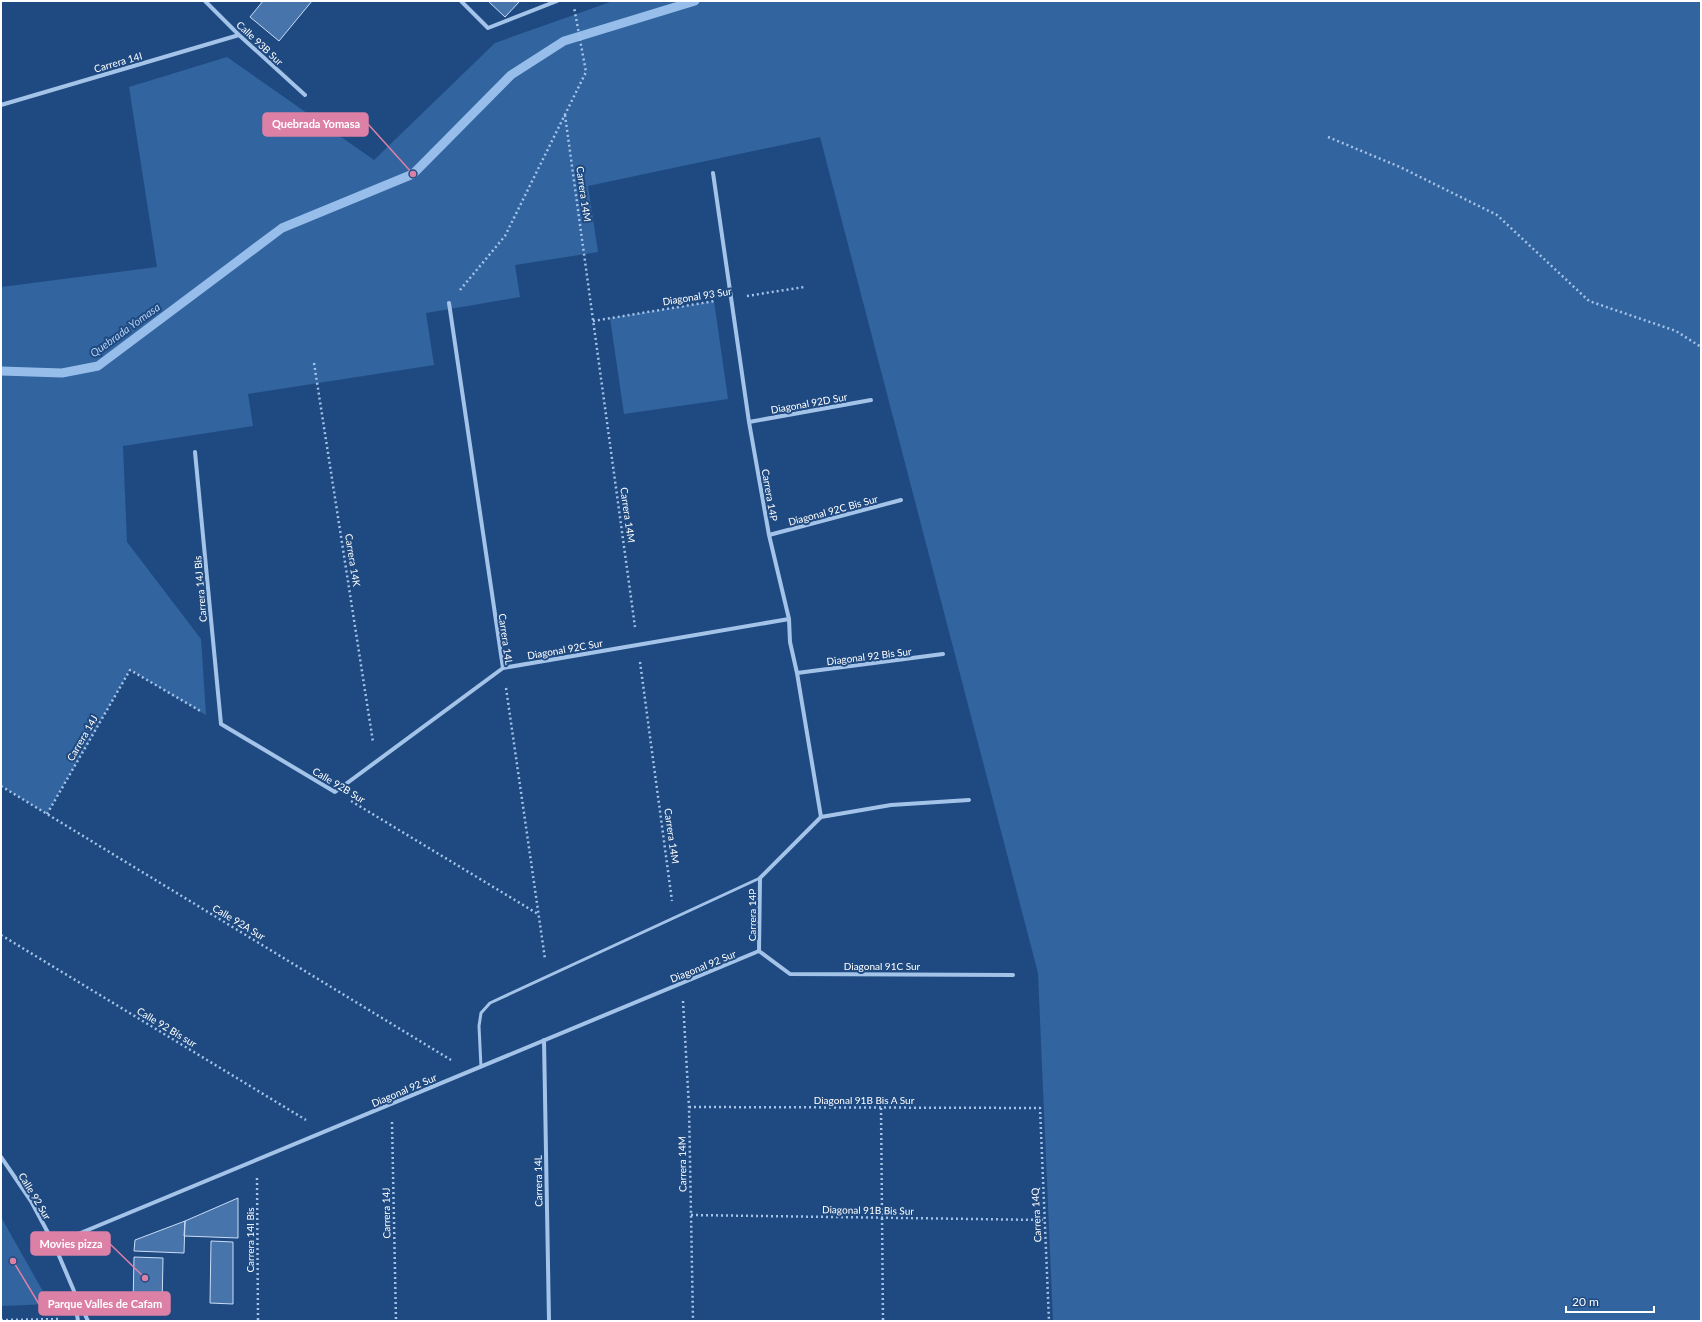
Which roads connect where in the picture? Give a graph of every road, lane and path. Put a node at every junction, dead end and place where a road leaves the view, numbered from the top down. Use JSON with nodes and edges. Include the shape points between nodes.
{"nodes":[{"id":1,"x":205,"y":1,"type":"edge"},
{"id":2,"x":461,"y":1,"type":"edge"},
{"id":3,"x":557,"y":1,"type":"edge"},
{"id":4,"x":573,"y":1,"type":"edge"},
{"id":5,"x":239,"y":35,"type":"junction"},
{"id":6,"x":305,"y":95,"type":"dead end"},
{"id":7,"x":1,"y":105,"type":"edge"},
{"id":8,"x":565,"y":115,"type":"junction"},
{"id":9,"x":1328,"y":137,"type":"dead end"},
{"id":10,"x":713,"y":173,"type":"dead end"},
{"id":11,"x":804,"y":287,"type":"dead end"},
{"id":12,"x":731,"y":298,"type":"junction"},
{"id":13,"x":449,"y":303,"type":"joint"},
{"id":14,"x":593,"y":321,"type":"junction"},
{"id":15,"x":1701,"y":346,"type":"edge"},
{"id":16,"x":314,"y":363,"type":"dead end"},
{"id":17,"x":871,"y":400,"type":"dead end"},
{"id":18,"x":749,"y":422,"type":"junction"},
{"id":19,"x":195,"y":452,"type":"dead end"},
{"id":20,"x":901,"y":500,"type":"dead end"},
{"id":21,"x":769,"y":535,"type":"junction"},
{"id":22,"x":789,"y":619,"type":"junction"},
{"id":23,"x":638,"y":645,"type":"junction"},
{"id":24,"x":943,"y":654,"type":"dead end"},
{"id":25,"x":503,"y":668,"type":"junction"},
{"id":26,"x":797,"y":673,"type":"junction"},
{"id":27,"x":221,"y":724,"type":"junction"},
{"id":28,"x":376,"y":760,"type":"junction"},
{"id":29,"x":1,"y":786,"type":"edge"},
{"id":30,"x":335,"y":792,"type":"junction"},
{"id":31,"x":969,"y":800,"type":"dead end"},
{"id":32,"x":47,"y":814,"type":"junction"},
{"id":33,"x":821,"y":816,"type":"junction"},
{"id":34,"x":760,"y":878,"type":"junction"},
{"id":35,"x":538,"y":914,"type":"junction"},
{"id":36,"x":675,"y":918,"type":"junction"},
{"id":37,"x":1,"y":935,"type":"edge"},
{"id":38,"x":759,"y":951,"type":"junction"},
{"id":39,"x":1012,"y":974,"type":"dead end"},
{"id":40,"x":548,"y":977,"type":"junction"},
{"id":41,"x":682,"y":983,"type":"junction"},
{"id":42,"x":544,"y":1040,"type":"junction"},
{"id":43,"x":481,"y":1067,"type":"junction"},
{"id":44,"x":470,"y":1071,"type":"junction"},
{"id":45,"x":392,"y":1104,"type":"junction"},
{"id":46,"x":689,"y":1107,"type":"junction"},
{"id":47,"x":881,"y":1108,"type":"junction"},
{"id":48,"x":1040,"y":1108,"type":"joint"},
{"id":49,"x":325,"y":1132,"type":"junction"},
{"id":50,"x":1,"y":1157,"type":"edge"},
{"id":51,"x":257,"y":1160,"type":"junction"},
{"id":52,"x":691,"y":1215,"type":"junction"},
{"id":53,"x":882,"y":1218,"type":"junction"},
{"id":54,"x":1044,"y":1220,"type":"junction"},
{"id":55,"x":54,"y":1244,"type":"junction"},
{"id":56,"x":74,"y":1291,"type":"junction"},
{"id":57,"x":1,"y":1320,"type":"edge"},
{"id":58,"x":78,"y":1320,"type":"edge"},
{"id":59,"x":88,"y":1321,"type":"edge"},
{"id":60,"x":258,"y":1321,"type":"edge"},
{"id":61,"x":396,"y":1321,"type":"edge"},
{"id":62,"x":549,"y":1321,"type":"edge"},
{"id":63,"x":693,"y":1321,"type":"edge"},
{"id":64,"x":884,"y":1321,"type":"edge"},
{"id":65,"x":1049,"y":1321,"type":"edge"}],
"edges":[{"from":1,"to":5,"type":"street","name":"Calle 93B Sur"},
{"from":2,"to":3,"type":"street","via":[[488,28]]},
{"from":4,"to":8,"type":"path","via":[[586,72]]},
{"from":5,"to":6,"type":"street","name":"Calle 93B Sur"},
{"from":5,"to":7,"type":"street","name":"Carrera 14I"},
{"from":8,"to":13,"type":"path","via":[[504,236]]},
{"from":8,"to":14,"type":"path","name":"Carrera 14M"},
{"from":9,"to":15,"type":"path","via":[[1400,167],[1497,215],[1589,301],[1676,332]]},
{"from":10,"to":12,"type":"street","name":"Carrera 14P"},
{"from":11,"to":12,"type":"path","name":"Diagonal 93 Sur"},
{"from":12,"to":14,"type":"path","name":"Diagonal 93 Sur"},
{"from":12,"to":18,"type":"street","name":"Carrera 14P"},
{"from":13,"to":25,"type":"street","name":"Carrera 14L"},
{"from":14,"to":23,"type":"path","name":"Carrera 14M"},
{"from":16,"to":28,"type":"path","name":"Carrera 14K"},
{"from":17,"to":18,"type":"street","name":"Diagonal 92D Sur"},
{"from":18,"to":21,"type":"street","name":"Carrera 14P"},
{"from":19,"to":27,"type":"street","name":"Carrera 14J Bis"},
{"from":20,"to":21,"type":"street","name":"Diagonal 92C Bis Sur"},
{"from":21,"to":22,"type":"street","name":"Carrera 14P"},
{"from":22,"to":23,"type":"street","name":"Diagonal 92C Sur"},
{"from":22,"to":26,"type":"street","name":"Carrera 14P","via":[[790,642]]},
{"from":23,"to":25,"type":"street","name":"Diagonal 92C Sur"},
{"from":23,"to":36,"type":"path","name":"Carrera 14M"},
{"from":24,"to":26,"type":"street","name":"Diagonal 92 Bis Sur"},
{"from":25,"to":28,"type":"street","name":"Diagonal 92C Sur"},
{"from":25,"to":35,"type":"path","name":"Carrera 14L"},
{"from":26,"to":33,"type":"street","name":"Carrera 14P"},
{"from":27,"to":30,"type":"street","name":"Calle 92B Sur"},
{"from":27,"to":32,"type":"path","name":"Carrera 14J","via":[[130,670]]},
{"from":28,"to":30,"type":"street","name":"Diagonal 92C Sur"},
{"from":29,"to":32,"type":"path","name":"Calle 92A Sur"},
{"from":30,"to":35,"type":"path","name":"Calle 92B Sur"},
{"from":31,"to":33,"type":"street","via":[[891,805]]},
{"from":32,"to":44,"type":"path","name":"Calle 92A Sur"},
{"from":33,"to":34,"type":"street"},
{"from":34,"to":36,"type":"lane"},
{"from":34,"to":38,"type":"street","name":"Carrera 14P"},
{"from":35,"to":40,"type":"path","name":"Carrera 14L"},
{"from":36,"to":40,"type":"lane"},
{"from":37,"to":49,"type":"path","name":"Calle 92 Bis sur"},
{"from":38,"to":39,"type":"street","name":"Diagonal 91C Sur","via":[[790,974]]},
{"from":38,"to":41,"type":"street","name":"Diagonal 92 Sur"},
{"from":40,"to":43,"type":"lane","via":[[490,1004],[481,1013]]},
{"from":41,"to":42,"type":"street","name":"Diagonal 92 Sur"},
{"from":41,"to":46,"type":"path","name":"Carrera 14M"},
{"from":42,"to":43,"type":"street","name":"Diagonal 92 Sur"},
{"from":42,"to":62,"type":"street","name":"Carrera 14L"},
{"from":43,"to":44,"type":"street","name":"Diagonal 92 Sur"},
{"from":44,"to":45,"type":"street","name":"Diagonal 92 Sur"},
{"from":45,"to":49,"type":"street","name":"Diagonal 92 Sur"},
{"from":45,"to":61,"type":"path","name":"Carrera 14J"},
{"from":46,"to":47,"type":"path","name":"Diagonal 91B Bis A Sur"},
{"from":46,"to":52,"type":"path","name":"Carrera 14M"},
{"from":47,"to":48,"type":"path","name":"Diagonal 91B Bis A Sur"},
{"from":47,"to":53,"type":"path"},
{"from":48,"to":54,"type":"path","name":"Carrera 14Q"},
{"from":49,"to":51,"type":"street","name":"Diagonal 92 Sur"},
{"from":50,"to":55,"type":"street","name":"Calle 92 Sur","via":[[31,1201]]},
{"from":51,"to":55,"type":"street","name":"Diagonal 92 Sur"},
{"from":51,"to":60,"type":"path","name":"Carrera 14I Bis"},
{"from":52,"to":53,"type":"path","name":"Diagonal 91B Bis Sur"},
{"from":52,"to":63,"type":"path","name":"Carrera 14M"},
{"from":53,"to":54,"type":"path","name":"Diagonal 91B Bis Sur"},
{"from":53,"to":64,"type":"path"},
{"from":54,"to":65,"type":"path","name":"Carrera 14Q"},
{"from":55,"to":56,"type":"street"},
{"from":56,"to":58,"type":"street"},
{"from":56,"to":59,"type":"street"},
{"from":57,"to":58,"type":"path"}]}
